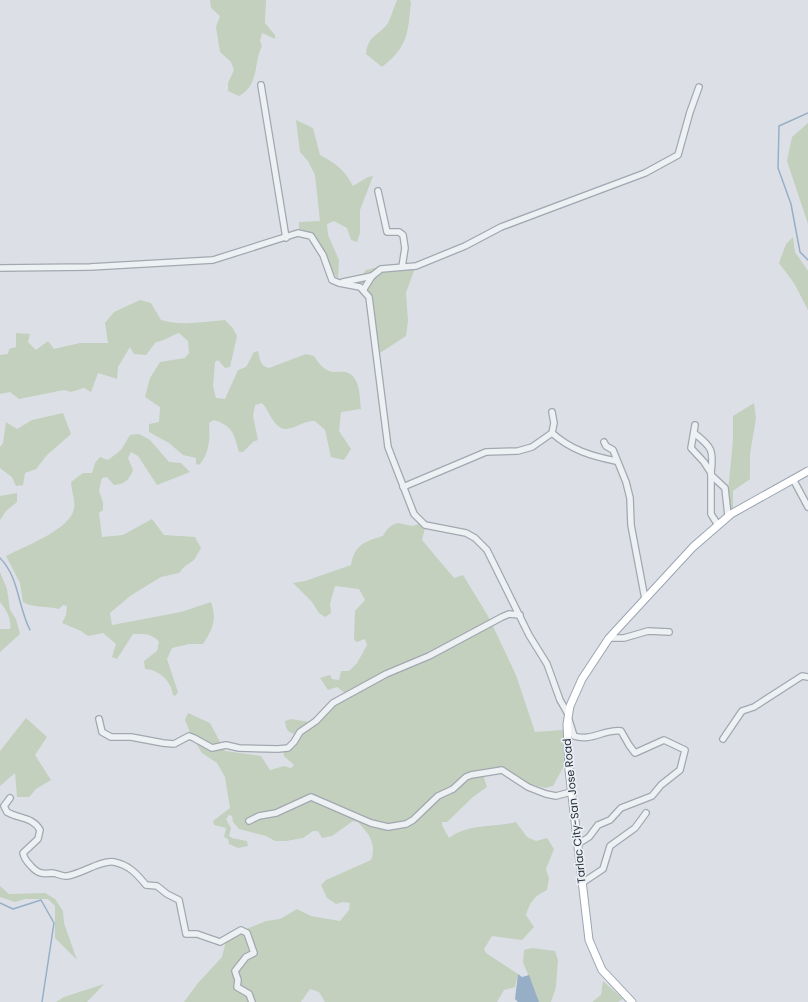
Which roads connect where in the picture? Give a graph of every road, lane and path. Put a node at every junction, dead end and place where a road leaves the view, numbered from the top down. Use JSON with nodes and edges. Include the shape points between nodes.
{"nodes":[{"id":1,"x":260,"y":85,"type":"dead end"},
{"id":2,"x":699,"y":87,"type":"dead end"},
{"id":3,"x":378,"y":191,"type":"dead end"},
{"id":4,"x":286,"y":238,"type":"junction"},
{"id":5,"x":402,"y":267,"type":"junction"},
{"id":6,"x":0,"y":268,"type":"edge"},
{"id":7,"x":372,"y":276,"type":"junction"},
{"id":8,"x":339,"y":283,"type":"junction"},
{"id":9,"x":364,"y":290,"type":"junction"},
{"id":10,"x":552,"y":412,"type":"dead end"},
{"id":11,"x":695,"y":425,"type":"dead end"},
{"id":12,"x":552,"y":433,"type":"junction"},
{"id":13,"x":694,"y":433,"type":"junction"},
{"id":14,"x":604,"y":442,"type":"dead end"},
{"id":15,"x":616,"y":461,"type":"junction"},
{"id":16,"x":808,"y":471,"type":"edge"},
{"id":17,"x":711,"y":474,"type":"junction"},
{"id":18,"x":793,"y":479,"type":"junction"},
{"id":19,"x":403,"y":487,"type":"junction"},
{"id":20,"x":808,"y":507,"type":"edge"},
{"id":21,"x":728,"y":516,"type":"junction"},
{"id":22,"x":718,"y":525,"type":"junction"},
{"id":23,"x":645,"y":598,"type":"junction"},
{"id":24,"x":520,"y":615,"type":"junction"},
{"id":25,"x":669,"y":632,"type":"dead end"},
{"id":26,"x":609,"y":638,"type":"junction"},
{"id":27,"x":808,"y":677,"type":"edge"},
{"id":28,"x":568,"y":715,"type":"junction"},
{"id":29,"x":99,"y":719,"type":"dead end"},
{"id":30,"x":723,"y":739,"type":"dead end"},
{"id":31,"x":571,"y":792,"type":"junction"},
{"id":32,"x":10,"y":798,"type":"dead end"},
{"id":33,"x":646,"y":813,"type":"dead end"},
{"id":34,"x":249,"y":820,"type":"dead end"},
{"id":35,"x":578,"y":844,"type":"junction"},
{"id":36,"x":582,"y":883,"type":"junction"},
{"id":37,"x":252,"y":1002,"type":"edge"},
{"id":38,"x":632,"y":1002,"type":"edge"}],
"edges":[{"from":1,"to":4,"type":"street"},
{"from":2,"to":5,"type":"street","via":[[681,149],[675,159],[645,173],[501,227],[465,246],[416,266]]},
{"from":3,"to":5,"type":"street","via":[[387,232],[403,234],[405,248]]},
{"from":4,"to":6,"type":"street","via":[[213,260]]},
{"from":4,"to":8,"type":"street","via":[[298,233],[311,236],[323,255],[330,277]]},
{"from":5,"to":7,"type":"street","via":[[381,269]]},
{"from":7,"to":8,"type":"street"},
{"from":7,"to":9,"type":"street"},
{"from":8,"to":9,"type":"street"},
{"from":9,"to":19,"type":"street","via":[[368,297],[380,374],[386,439]]},
{"from":10,"to":12,"type":"street"},
{"from":11,"to":13,"type":"street"},
{"from":12,"to":15,"type":"street","via":[[572,448],[591,456]]},
{"from":12,"to":19,"type":"street","via":[[532,447],[518,451],[486,452]]},
{"from":13,"to":17,"type":"street","via":[[691,448]]},
{"from":13,"to":17,"type":"street","via":[[710,447]]},
{"from":14,"to":15,"type":"street","via":[[613,450]]},
{"from":15,"to":23,"type":"street","via":[[630,498],[631,525]]},
{"from":16,"to":18,"type":"main road","name":"Tarlac City-San Jose Road"},
{"from":17,"to":21,"type":"street","via":[[726,488]]},
{"from":17,"to":22,"type":"street","via":[[710,512]]},
{"from":18,"to":20,"type":"street"},
{"from":18,"to":21,"type":"main road","name":"Tarlac City-San Jose Road"},
{"from":19,"to":24,"type":"street","via":[[414,514],[422,523],[462,531],[480,542],[493,560]]},
{"from":21,"to":22,"type":"main road","name":"Tarlac City-San Jose Road"},
{"from":22,"to":23,"type":"main road","name":"Tarlac City-San Jose Road","via":[[680,560]]},
{"from":23,"to":26,"type":"main road","name":"Tarlac City-San Jose Road"},
{"from":24,"to":28,"type":"street","via":[[547,664]]},
{"from":24,"to":29,"type":"street","via":[[509,614],[502,617],[429,656],[386,674],[340,700],[304,728],[291,745],[284,749],[239,748],[226,744],[212,748],[189,736],[174,744],[131,737],[111,737],[102,732]]},
{"from":25,"to":26,"type":"street","via":[[651,631],[624,638]]},
{"from":26,"to":28,"type":"main road","name":"Tarlac City-San Jose Road","via":[[582,679]]},
{"from":27,"to":30,"type":"street","via":[[802,676],[754,707],[742,711]]},
{"from":28,"to":31,"type":"main road","name":"Tarlac City-San Jose Road","via":[[567,743]]},
{"from":28,"to":35,"type":"street","via":[[574,736],[596,737],[613,730],[621,731],[635,753],[664,740],[685,750],[680,770],[652,796],[621,808],[610,820],[598,825],[589,837]]},
{"from":31,"to":34,"type":"street","via":[[556,796],[546,794],[499,770],[466,777],[453,789],[438,796],[413,820],[397,826],[388,827],[371,823],[311,797],[276,813]]},
{"from":31,"to":35,"type":"main road","name":"Tarlac City-San Jose Road"},
{"from":32,"to":37,"type":"street","via":[[4,806],[7,812],[28,819],[40,830],[38,840],[23,853],[34,870],[45,875],[52,873],[64,876],[102,864],[117,863],[132,868],[146,885],[160,887],[179,900],[186,934],[197,934],[220,942],[241,930],[247,933],[254,953],[246,957],[235,971],[237,987],[249,994]]},
{"from":33,"to":36,"type":"street","via":[[635,828],[610,846],[603,869]]},
{"from":35,"to":36,"type":"main road","name":"Tarlac City-San Jose Road"},
{"from":36,"to":38,"type":"main road","name":"Tarlac City-San Jose Road","via":[[587,930],[593,951],[609,978]]}]}
